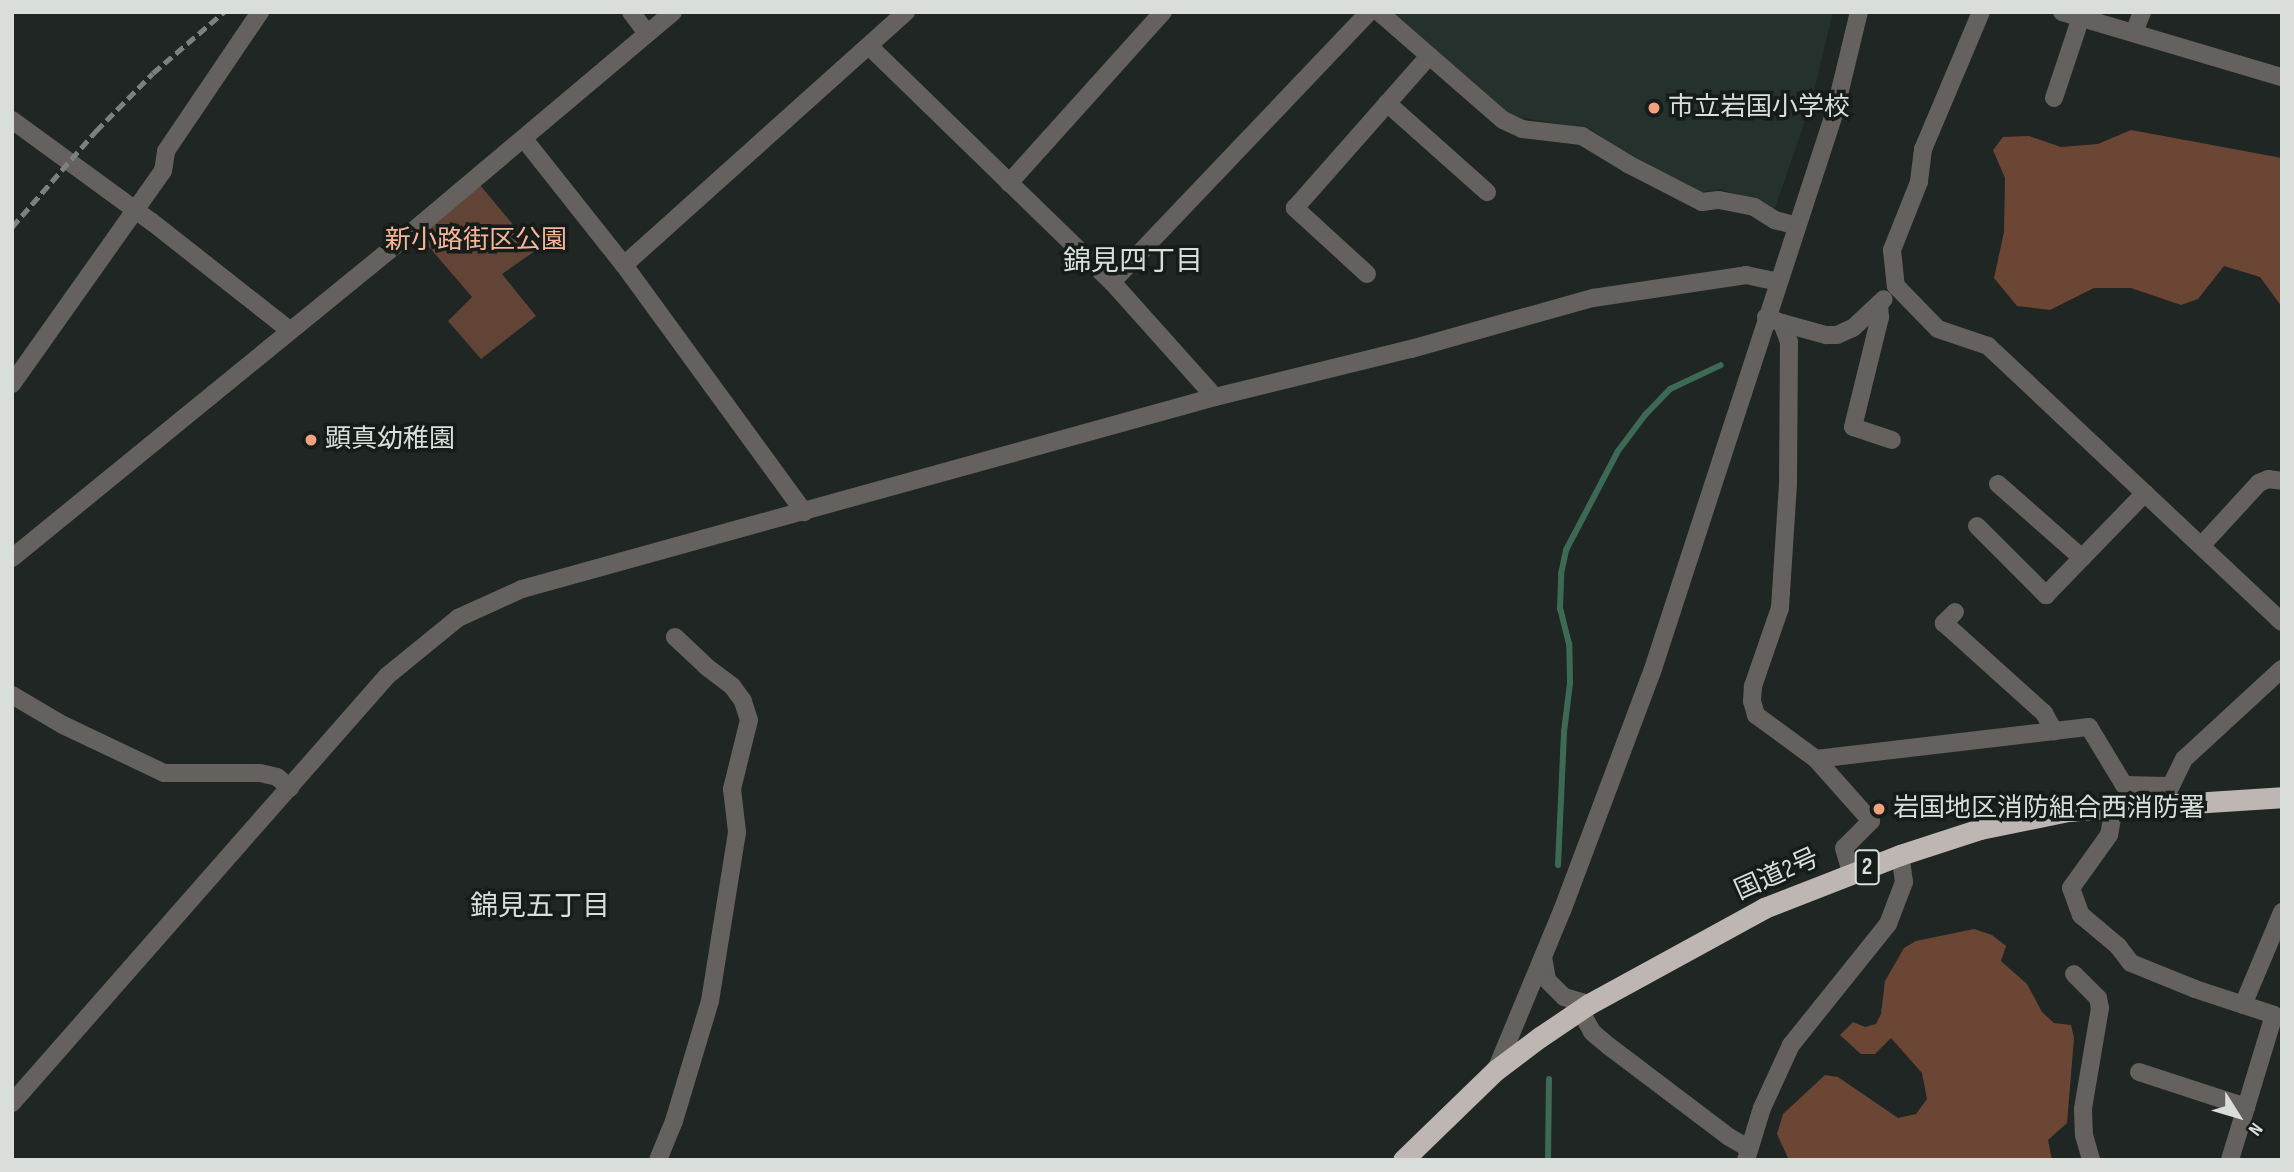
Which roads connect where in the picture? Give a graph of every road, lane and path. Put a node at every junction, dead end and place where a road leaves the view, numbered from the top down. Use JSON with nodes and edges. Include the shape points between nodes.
{"nodes":[{"id":1,"x":260,"y":12,"type":"edge"},
{"id":2,"x":631,"y":12,"type":"edge"},
{"id":3,"x":673,"y":12,"type":"edge"},
{"id":4,"x":906,"y":12,"type":"edge"},
{"id":5,"x":1163,"y":12,"type":"edge"},
{"id":6,"x":1369,"y":12,"type":"edge"},
{"id":7,"x":1380,"y":12,"type":"edge"},
{"id":8,"x":1859,"y":12,"type":"edge"},
{"id":9,"x":1981,"y":12,"type":"edge"},
{"id":10,"x":2062,"y":12,"type":"edge"},
{"id":11,"x":2142,"y":12,"type":"edge"},
{"id":12,"x":2081,"y":17,"type":"junction"},
{"id":13,"x":2134,"y":32,"type":"junction"},
{"id":14,"x":647,"y":33,"type":"junction"},
{"id":15,"x":869,"y":46,"type":"junction"},
{"id":16,"x":1429,"y":56,"type":"junction"},
{"id":17,"x":2282,"y":77,"type":"edge"},
{"id":18,"x":2054,"y":98,"type":"dead end"},
{"id":19,"x":1387,"y":103,"type":"junction"},
{"id":20,"x":12,"y":120,"type":"edge"},
{"id":21,"x":524,"y":139,"type":"junction"},
{"id":22,"x":1009,"y":183,"type":"junction"},
{"id":23,"x":1488,"y":192,"type":"dead end"},
{"id":24,"x":136,"y":212,"type":"junction"},
{"id":25,"x":1797,"y":226,"type":"junction"},
{"id":26,"x":624,"y":265,"type":"junction"},
{"id":27,"x":1367,"y":274,"type":"dead end"},
{"id":28,"x":1112,"y":282,"type":"junction"},
{"id":29,"x":1778,"y":282,"type":"junction"},
{"id":30,"x":1896,"y":286,"type":"junction"},
{"id":31,"x":1879,"y":305,"type":"junction"},
{"id":32,"x":1774,"y":320,"type":"junction"},
{"id":33,"x":289,"y":330,"type":"junction"},
{"id":34,"x":12,"y":384,"type":"edge"},
{"id":35,"x":1215,"y":397,"type":"junction"},
{"id":36,"x":1892,"y":440,"type":"dead end"},
{"id":37,"x":2282,"y":481,"type":"edge"},
{"id":38,"x":1998,"y":484,"type":"dead end"},
{"id":39,"x":2145,"y":493,"type":"junction"},
{"id":40,"x":804,"y":512,"type":"junction"},
{"id":41,"x":1977,"y":526,"type":"dead end"},
{"id":42,"x":2201,"y":546,"type":"junction"},
{"id":43,"x":12,"y":558,"type":"edge"},
{"id":44,"x":2082,"y":558,"type":"junction"},
{"id":45,"x":1955,"y":612,"type":"dead end"},
{"id":46,"x":2282,"y":622,"type":"edge"},
{"id":47,"x":675,"y":636,"type":"dead end"},
{"id":48,"x":2282,"y":668,"type":"edge"},
{"id":49,"x":12,"y":695,"type":"edge"},
{"id":50,"x":2054,"y":731,"type":"junction"},
{"id":51,"x":1816,"y":759,"type":"junction"},
{"id":52,"x":290,"y":788,"type":"junction"},
{"id":53,"x":2166,"y":795,"type":"junction"},
{"id":54,"x":2282,"y":797,"type":"edge"},
{"id":55,"x":2114,"y":807,"type":"junction"},
{"id":56,"x":1899,"y":855,"type":"junction"},
{"id":57,"x":1852,"y":873,"type":"junction"},
{"id":58,"x":2278,"y":906,"type":"edge"},
{"id":59,"x":1543,"y":957,"type":"junction"},
{"id":60,"x":2074,"y":974,"type":"dead end"},
{"id":61,"x":2243,"y":1005,"type":"junction"},
{"id":62,"x":1585,"y":1007,"type":"junction"},
{"id":63,"x":2278,"y":1016,"type":"edge"},
{"id":64,"x":1496,"y":1070,"type":"junction"},
{"id":65,"x":2139,"y":1072,"type":"dead end"},
{"id":66,"x":12,"y":1104,"type":"edge"},
{"id":67,"x":2246,"y":1107,"type":"junction"},
{"id":68,"x":1747,"y":1154,"type":"edge"},
{"id":69,"x":658,"y":1160,"type":"edge"},
{"id":70,"x":1403,"y":1160,"type":"edge"},
{"id":71,"x":2091,"y":1160,"type":"edge"},
{"id":72,"x":2230,"y":1160,"type":"edge"}],
"edges":[{"from":1,"to":24,"type":"street","via":[[166,152],[163,171]]},
{"from":2,"to":14,"type":"street"},
{"from":3,"to":14,"type":"street"},
{"from":4,"to":15,"type":"street"},
{"from":5,"to":22,"type":"street"},
{"from":6,"to":28,"type":"street"},
{"from":7,"to":16,"type":"street"},
{"from":8,"to":25,"type":"street","via":[[1835,111]]},
{"from":9,"to":30,"type":"street","via":[[1923,149],[1919,182],[1892,250]]},
{"from":10,"to":12,"type":"street"},
{"from":11,"to":13,"type":"street"},
{"from":12,"to":13,"type":"street"},
{"from":12,"to":18,"type":"street"},
{"from":13,"to":17,"type":"street"},
{"from":14,"to":21,"type":"street"},
{"from":15,"to":22,"type":"street"},
{"from":15,"to":26,"type":"street"},
{"from":16,"to":19,"type":"street"},
{"from":16,"to":25,"type":"street","via":[[1503,120],[1522,129],[1582,136],[1702,202],[1719,200],[1754,207]]},
{"from":19,"to":23,"type":"street"},
{"from":19,"to":27,"type":"street","via":[[1295,208]]},
{"from":20,"to":24,"type":"street"},
{"from":21,"to":26,"type":"street"},
{"from":21,"to":33,"type":"street"},
{"from":22,"to":28,"type":"street"},
{"from":24,"to":33,"type":"street"},
{"from":24,"to":34,"type":"street"},
{"from":25,"to":29,"type":"street"},
{"from":26,"to":40,"type":"street"},
{"from":28,"to":35,"type":"street"},
{"from":29,"to":32,"type":"street"},
{"from":29,"to":35,"type":"street","via":[[1746,275],[1593,298]]},
{"from":30,"to":31,"type":"street"},
{"from":30,"to":39,"type":"street","via":[[1938,329],[1988,346]]},
{"from":31,"to":32,"type":"street","via":[[1853,328],[1837,335]]},
{"from":31,"to":36,"type":"street","via":[[1853,427]]},
{"from":32,"to":51,"type":"street","via":[[1789,342],[1784,563],[1780,608],[1752,701],[1756,715]]},
{"from":32,"to":59,"type":"street","via":[[1653,672]]},
{"from":33,"to":43,"type":"street"},
{"from":35,"to":40,"type":"street"},
{"from":37,"to":42,"type":"street","via":[[2259,483]]},
{"from":38,"to":44,"type":"street"},
{"from":39,"to":42,"type":"street"},
{"from":39,"to":44,"type":"street"},
{"from":40,"to":52,"type":"street","via":[[522,589],[458,618],[394,670]]},
{"from":41,"to":44,"type":"street","via":[[2046,594]]},
{"from":42,"to":46,"type":"street"},
{"from":45,"to":50,"type":"street","via":[[1944,623],[2044,713]]},
{"from":47,"to":69,"type":"street","via":[[732,686],[749,720],[732,789],[737,832],[710,1001]]},
{"from":48,"to":53,"type":"street","via":[[2185,759]]},
{"from":49,"to":52,"type":"street","via":[[164,773],[260,773],[277,777]]},
{"from":50,"to":51,"type":"street"},
{"from":50,"to":53,"type":"street","via":[[2089,727],[2124,785]]},
{"from":51,"to":57,"type":"street","via":[[1871,821],[1844,848]]},
{"from":52,"to":66,"type":"street"},
{"from":53,"to":54,"type":"highway","name":"国道2号","number":"2"},
{"from":53,"to":55,"type":"highway","name":"国道2号","number":"2"},
{"from":55,"to":56,"type":"highway","name":"国道2号","number":"2","via":[[2068,811],[1980,829]]},
{"from":55,"to":61,"type":"street","via":[[2109,835],[2071,888],[2081,915],[2131,963]]},
{"from":56,"to":57,"type":"highway","name":"国道2号","number":"2"},
{"from":56,"to":68,"type":"street","via":[[1904,882],[1888,924],[1791,1045]]},
{"from":57,"to":62,"type":"highway","name":"国道2号","number":"2","via":[[1764,908]]},
{"from":58,"to":61,"type":"street"},
{"from":59,"to":62,"type":"street","via":[[1547,980],[1564,997]]},
{"from":59,"to":64,"type":"street"},
{"from":60,"to":71,"type":"street","via":[[2089,986],[2100,1008],[2083,1109]]},
{"from":61,"to":63,"type":"street"},
{"from":62,"to":64,"type":"highway","name":"国道2号","number":"2"},
{"from":62,"to":68,"type":"street","via":[[1592,1032]]},
{"from":63,"to":67,"type":"street"},
{"from":64,"to":70,"type":"highway","name":"国道2号","number":"2"},
{"from":65,"to":67,"type":"street"},
{"from":67,"to":72,"type":"street"}]}
